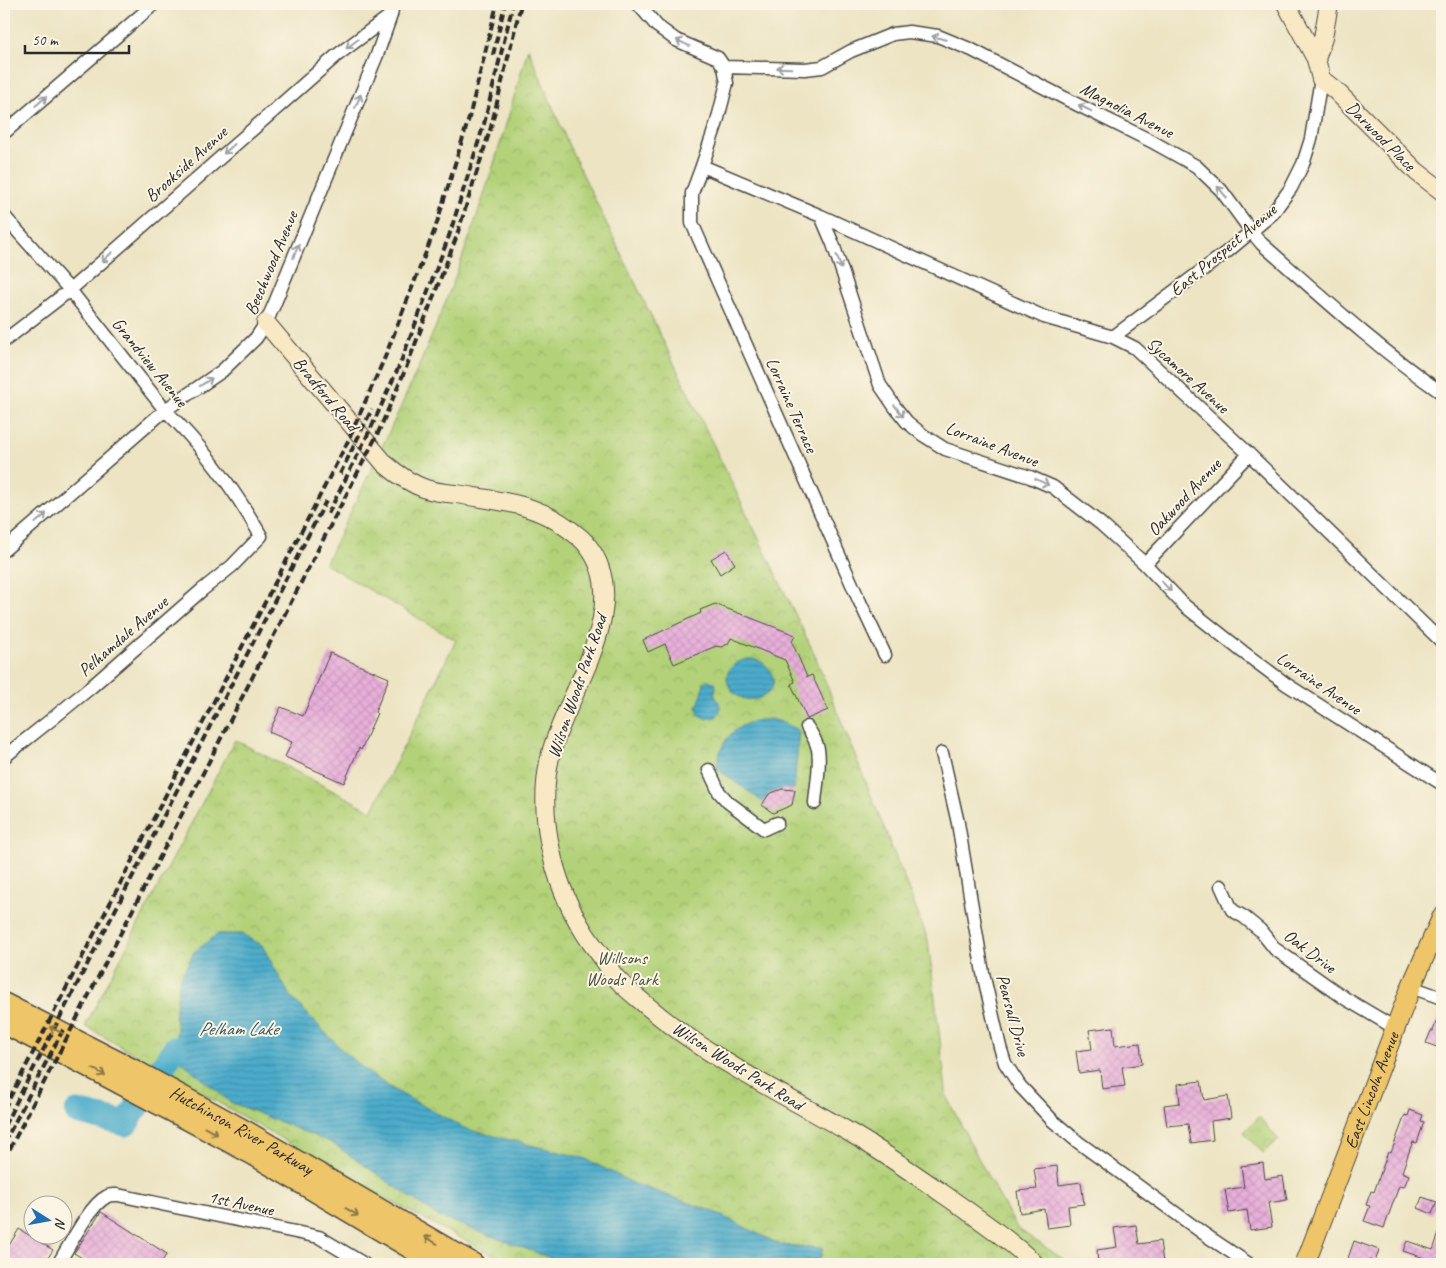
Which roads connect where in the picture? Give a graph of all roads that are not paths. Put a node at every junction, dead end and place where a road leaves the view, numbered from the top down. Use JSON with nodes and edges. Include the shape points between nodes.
{"nodes":[{"id":1,"x":154,"y":4,"type":"edge"},
{"id":2,"x":638,"y":4,"type":"edge"},
{"id":3,"x":1286,"y":4,"type":"edge"},
{"id":4,"x":1329,"y":4,"type":"edge"},
{"id":5,"x":392,"y":9,"type":"edge"},
{"id":6,"x":1316,"y":59,"type":"junction"},
{"id":7,"x":724,"y":66,"type":"junction"},
{"id":8,"x":1320,"y":79,"type":"junction"},
{"id":9,"x":4,"y":133,"type":"edge"},
{"id":10,"x":702,"y":166,"type":"junction"},
{"id":11,"x":1442,"y":191,"type":"edge"},
{"id":12,"x":4,"y":216,"type":"edge"},
{"id":13,"x":821,"y":216,"type":"junction"},
{"id":14,"x":1251,"y":231,"type":"junction"},
{"id":15,"x":70,"y":290,"type":"junction"},
{"id":16,"x":266,"y":323,"type":"junction"},
{"id":17,"x":1113,"y":337,"type":"junction"},
{"id":18,"x":4,"y":341,"type":"edge"},
{"id":19,"x":1442,"y":393,"type":"edge"},
{"id":20,"x":164,"y":410,"type":"junction"},
{"id":21,"x":1249,"y":454,"type":"junction"},
{"id":22,"x":386,"y":464,"type":"joint"},
{"id":23,"x":261,"y":536,"type":"joint"},
{"id":24,"x":4,"y":550,"type":"edge"},
{"id":25,"x":1145,"y":564,"type":"junction"},
{"id":26,"x":1442,"y":642,"type":"edge"},
{"id":27,"x":885,"y":655,"type":"dead end"},
{"id":28,"x":807,"y":727,"type":"dead end"},
{"id":29,"x":942,"y":753,"type":"dead end"},
{"id":30,"x":4,"y":756,"type":"edge"},
{"id":31,"x":709,"y":770,"type":"dead end"},
{"id":32,"x":1442,"y":784,"type":"edge"},
{"id":33,"x":814,"y":803,"type":"dead end"},
{"id":34,"x":777,"y":823,"type":"dead end"},
{"id":35,"x":1221,"y":886,"type":"dead end"},
{"id":36,"x":1442,"y":917,"type":"edge"},
{"id":37,"x":1411,"y":987,"type":"junction"},
{"id":38,"x":1442,"y":998,"type":"edge"},
{"id":39,"x":4,"y":1004,"type":"edge"},
{"id":40,"x":4,"y":1024,"type":"edge"},
{"id":41,"x":1395,"y":1028,"type":"junction"},
{"id":42,"x":130,"y":1078,"type":"junction"},
{"id":43,"x":174,"y":1102,"type":"junction"},
{"id":44,"x":59,"y":1264,"type":"edge"},
{"id":45,"x":364,"y":1264,"type":"edge"},
{"id":46,"x":438,"y":1264,"type":"edge"},
{"id":47,"x":473,"y":1264,"type":"edge"},
{"id":48,"x":1035,"y":1264,"type":"edge"},
{"id":49,"x":1249,"y":1264,"type":"edge"},
{"id":50,"x":1305,"y":1264,"type":"edge"}],
"edges":[{"from":9,"to":1,"type":"street","one_way":true},
{"from":7,"to":2,"type":"street","one_way":true,"via":[[718,58],[669,35]]},
{"from":3,"to":6,"type":"street","name":"East Prospect Avenue"},
{"from":4,"to":6,"type":"street"},
{"from":5,"to":15,"type":"street","name":"Brookside Avenue","one_way":true},
{"from":16,"to":5,"type":"street","name":"Beechwood Avenue","one_way":true,"via":[[377,55]]},
{"from":6,"to":8,"type":"street","name":"East Prospect Avenue"},
{"from":7,"to":10,"type":"street","via":[[726,83]]},
{"from":14,"to":7,"type":"street","name":"Magnolia Avenue","one_way":true,"via":[[1221,190],[1196,166],[972,50],[938,36],[908,32],[893,34],[822,66],[805,69]]},
{"from":8,"to":11,"type":"street","name":"Darwood Place","via":[[1417,172]]},
{"from":8,"to":14,"type":"street","name":"East Prospect Avenue","via":[[1312,138],[1303,164],[1272,214]]},
{"from":10,"to":13,"type":"street"},
{"from":10,"to":27,"type":"street","name":"Lorraine Terrace","via":[[692,194],[692,223]]},
{"from":12,"to":15,"type":"street","name":"Grandview Avenue"},
{"from":13,"to":17,"type":"street","name":"Sycamore Avenue","via":[[1044,317]]},
{"from":13,"to":25,"type":"street","name":"Lorraine Avenue","one_way":true,"via":[[880,385],[907,422],[945,449],[1030,477],[1053,488],[1101,524]]},
{"from":14,"to":17,"type":"street","name":"East Prospect Avenue"},
{"from":14,"to":19,"type":"street","name":"Magnolia Avenue","via":[[1358,330]]},
{"from":15,"to":18,"type":"street","name":"Brookside Avenue"},
{"from":15,"to":20,"type":"street","name":"Grandview Avenue"},
{"from":20,"to":16,"type":"street","name":"Beechwood Avenue","one_way":true,"via":[[222,371],[256,338]]},
{"from":16,"to":22,"type":"street","name":"Bradford Road"},
{"from":17,"to":21,"type":"street","name":"Sycamore Avenue","via":[[1134,348]]},
{"from":20,"to":23,"type":"street","name":"Grandview Avenue","via":[[221,474]]},
{"from":24,"to":20,"type":"street","name":"Beechwood Avenue","one_way":true},
{"from":21,"to":25,"type":"street","name":"Oakwood Avenue"},
{"from":21,"to":26,"type":"street","name":"Sycamore Avenue"},
{"from":22,"to":48,"type":"street","name":"Wilson Woods Park Road","via":[[401,478],[427,490],[521,505],[541,512],[579,537],[599,566],[605,589],[603,620],[552,751],[546,796],[549,842],[561,886],[584,931],[618,981],[699,1045],[908,1170],[968,1211]]},
{"from":23,"to":30,"type":"street","name":"Pelhamdale Avenue","via":[[232,566],[90,688]]},
{"from":25,"to":32,"type":"street","name":"Lorraine Avenue","one_way":true,"via":[[1185,606],[1286,684]]},
{"from":28,"to":33,"type":"street","via":[[818,749],[819,759]]},
{"from":29,"to":49,"type":"street","name":"Pearsall Drive","via":[[1005,1063],[1037,1105],[1067,1132]]},
{"from":31,"to":34,"type":"street","via":[[719,792],[728,802],[764,829]]},
{"from":35,"to":41,"type":"street","name":"Oak Drive","via":[[1232,910],[1260,930],[1274,949],[1346,999]]},
{"from":36,"to":37,"type":"main road","name":"East Lincoln Avenue"},
{"from":37,"to":38,"type":"street"},
{"from":37,"to":41,"type":"main road","name":"East Lincoln Avenue"},
{"from":42,"to":39,"type":"highway","name":"Hutchinson River Parkway","one_way":true},
{"from":40,"to":42,"type":"highway","name":"Hutchinson River Parkway","one_way":true},
{"from":41,"to":50,"type":"main road","name":"East Lincoln Avenue"},
{"from":42,"to":43,"type":"highway","name":"Hutchinson River Parkway"},
{"from":43,"to":46,"type":"highway","name":"Hutchinson River Parkway","one_way":true},
{"from":47,"to":43,"type":"highway","name":"Hutchinson River Parkway","one_way":true,"via":[[274,1147]]},
{"from":44,"to":45,"type":"street","name":"1st Avenue","via":[[93,1207],[109,1195],[320,1237]]}]}
